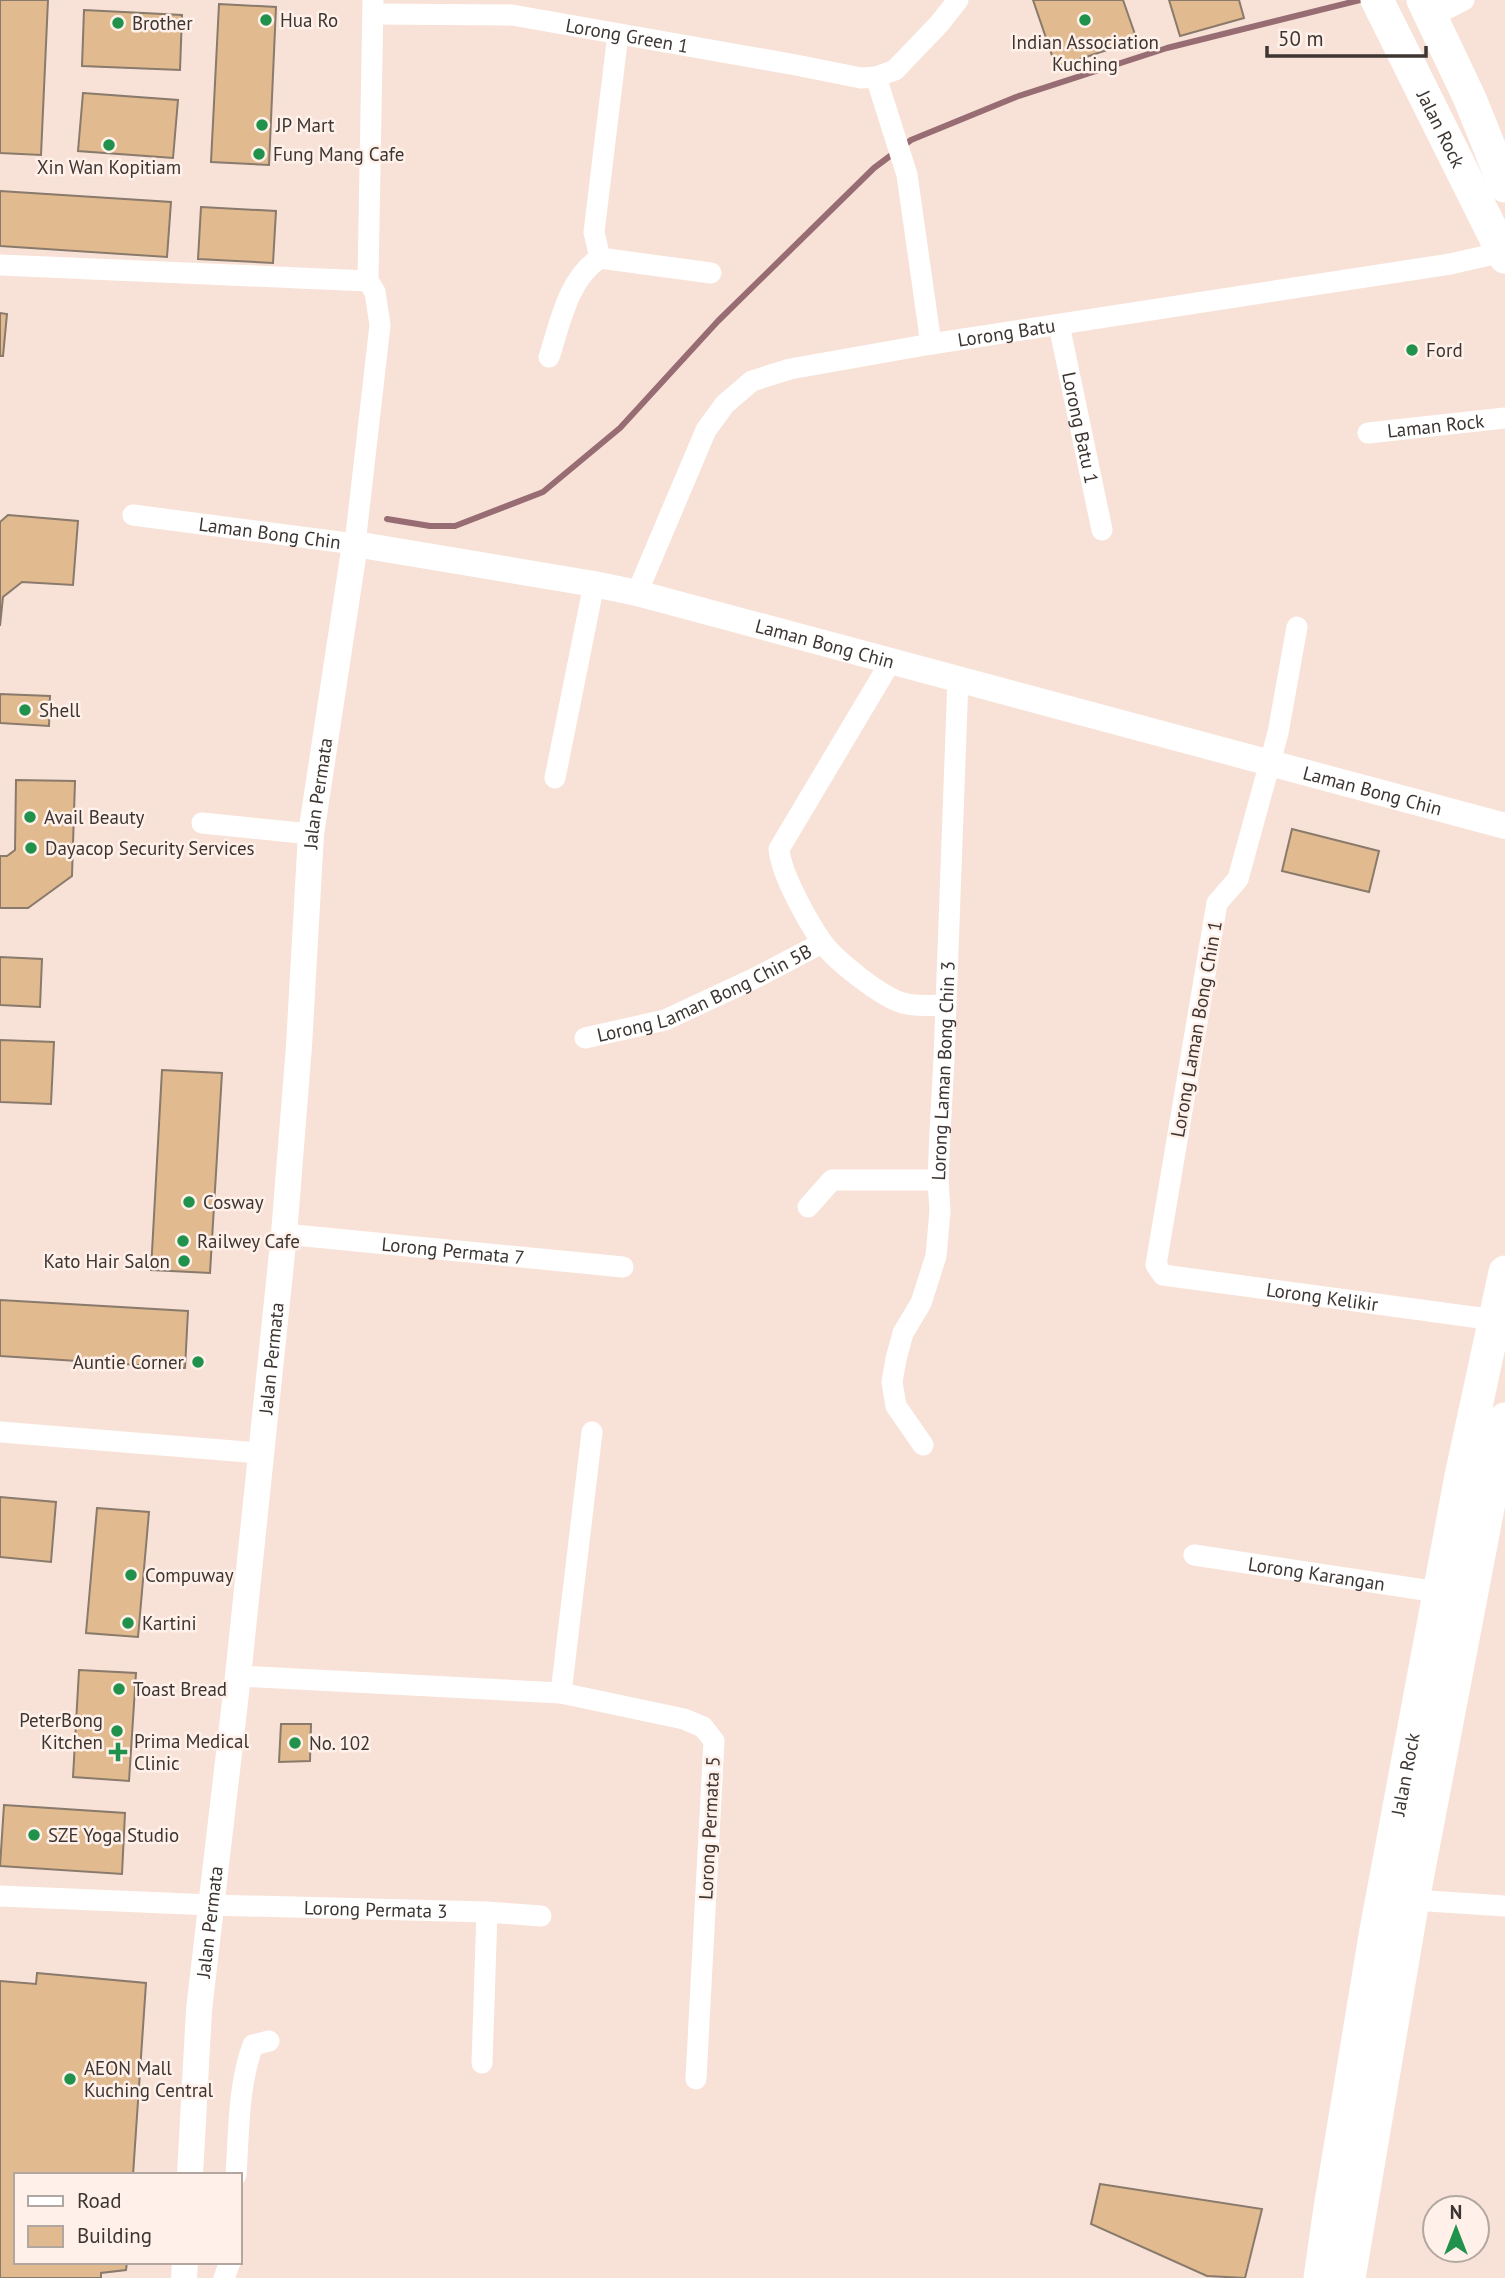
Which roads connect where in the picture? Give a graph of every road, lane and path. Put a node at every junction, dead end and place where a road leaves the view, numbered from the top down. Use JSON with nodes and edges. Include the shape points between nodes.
{"nodes":[{"id":1,"x":958,"y":0,"type":"edge"},
{"id":2,"x":1464,"y":0,"type":"edge"},
{"id":3,"x":373,"y":7,"type":"edge"},
{"id":4,"x":1426,"y":7,"type":"edge"},
{"id":5,"x":1380,"y":8,"type":"edge"},
{"id":6,"x":618,"y":34,"type":"junction"},
{"id":7,"x":876,"y":77,"type":"junction"},
{"id":8,"x":1505,"y":186,"type":"edge"},
{"id":9,"x":1504,"y":254,"type":"edge"},
{"id":10,"x":600,"y":258,"type":"junction"},
{"id":11,"x":0,"y":265,"type":"edge"},
{"id":12,"x":711,"y":273,"type":"dead end"},
{"id":13,"x":368,"y":281,"type":"junction"},
{"id":14,"x":1059,"y":325,"type":"junction"},
{"id":15,"x":931,"y":344,"type":"junction"},
{"id":16,"x":549,"y":357,"type":"dead end"},
{"id":17,"x":1505,"y":418,"type":"edge"},
{"id":18,"x":1368,"y":433,"type":"dead end"},
{"id":19,"x":133,"y":515,"type":"dead end"},
{"id":20,"x":1102,"y":530,"type":"dead end"},
{"id":21,"x":355,"y":544,"type":"junction"},
{"id":22,"x":594,"y":584,"type":"junction"},
{"id":23,"x":637,"y":593,"type":"junction"},
{"id":24,"x":1297,"y":627,"type":"dead end"},
{"id":25,"x":891,"y":661,"type":"junction"},
{"id":26,"x":958,"y":679,"type":"junction"},
{"id":27,"x":1270,"y":763,"type":"junction"},
{"id":28,"x":555,"y":778,"type":"dead end"},
{"id":29,"x":202,"y":823,"type":"dead end"},
{"id":30,"x":1505,"y":826,"type":"edge"},
{"id":31,"x":311,"y":834,"type":"junction"},
{"id":32,"x":822,"y":943,"type":"junction"},
{"id":33,"x":946,"y":1005,"type":"junction"},
{"id":34,"x":585,"y":1038,"type":"dead end"},
{"id":35,"x":938,"y":1180,"type":"junction"},
{"id":36,"x":808,"y":1207,"type":"dead end"},
{"id":37,"x":284,"y":1234,"type":"junction"},
{"id":38,"x":1156,"y":1265,"type":"joint"},
{"id":39,"x":622,"y":1268,"type":"dead end"},
{"id":40,"x":1505,"y":1272,"type":"edge"},
{"id":41,"x":1495,"y":1320,"type":"junction"},
{"id":42,"x":1505,"y":1419,"type":"edge"},
{"id":43,"x":0,"y":1432,"type":"edge"},
{"id":44,"x":592,"y":1432,"type":"dead end"},
{"id":45,"x":923,"y":1445,"type":"dead end"},
{"id":46,"x":260,"y":1453,"type":"junction"},
{"id":47,"x":1194,"y":1555,"type":"dead end"},
{"id":48,"x":1438,"y":1592,"type":"junction"},
{"id":49,"x":238,"y":1676,"type":"junction"},
{"id":50,"x":561,"y":1693,"type":"junction"},
{"id":51,"x":0,"y":1896,"type":"edge"},
{"id":52,"x":1413,"y":1900,"type":"junction"},
{"id":53,"x":211,"y":1905,"type":"junction"},
{"id":54,"x":1505,"y":1906,"type":"edge"},
{"id":55,"x":487,"y":1912,"type":"junction"},
{"id":56,"x":541,"y":1916,"type":"dead end"},
{"id":57,"x":269,"y":2041,"type":"dead end"},
{"id":58,"x":482,"y":2063,"type":"dead end"},
{"id":59,"x":696,"y":2079,"type":"dead end"},
{"id":60,"x":190,"y":2173,"type":"edge"},
{"id":61,"x":236,"y":2173,"type":"edge"},
{"id":62,"x":1320,"y":2278,"type":"edge"},
{"id":63,"x":1349,"y":2278,"type":"edge"}],
"edges":[{"from":1,"to":7,"type":"street","via":[[895,70]]},
{"from":2,"to":4,"type":"street"},
{"from":3,"to":6,"type":"street","name":"Lorong Green 1","via":[[512,15]]},
{"from":3,"to":13,"type":"street"},
{"from":4,"to":8,"type":"main road","name":"Jalan Rock"},
{"from":5,"to":9,"type":"main road","name":"Jalan Rock"},
{"from":6,"to":7,"type":"street","name":"Lorong Green 1"},
{"from":6,"to":10,"type":"street","via":[[594,232]]},
{"from":7,"to":15,"type":"street","via":[[907,175]]},
{"from":9,"to":14,"type":"street","name":"Lorong Batu"},
{"from":10,"to":12,"type":"street"},
{"from":10,"to":16,"type":"street","via":[[580,275]]},
{"from":11,"to":13,"type":"street"},
{"from":13,"to":21,"type":"street","via":[[375,292],[380,325]]},
{"from":14,"to":15,"type":"street","name":"Lorong Batu"},
{"from":14,"to":20,"type":"street","name":"Lorong Batu 1"},
{"from":15,"to":23,"type":"street","name":"Lorong Batu","via":[[790,369],[752,381],[725,404],[706,430]]},
{"from":17,"to":18,"type":"street","name":"Laman Rock"},
{"from":19,"to":21,"type":"street","name":"Laman Bong Chin"},
{"from":21,"to":22,"type":"street","name":"Laman Bong Chin"},
{"from":21,"to":31,"type":"street","name":"Jalan Permata"},
{"from":22,"to":23,"type":"street","name":"Laman Bong Chin"},
{"from":22,"to":28,"type":"street"},
{"from":23,"to":25,"type":"street","name":"Laman Bong Chin"},
{"from":24,"to":27,"type":"street","name":"Lorong Laman Bong Chin 1"},
{"from":25,"to":26,"type":"street","name":"Laman Bong Chin"},
{"from":25,"to":32,"type":"street","via":[[779,849],[790,885]]},
{"from":26,"to":27,"type":"street","name":"Laman Bong Chin"},
{"from":26,"to":33,"type":"street","name":"Lorong Laman Bong Chin 3"},
{"from":27,"to":30,"type":"street","name":"Laman Bong Chin"},
{"from":27,"to":38,"type":"street","name":"Lorong Laman Bong Chin 1","via":[[1238,879],[1217,903]]},
{"from":29,"to":31,"type":"street"},
{"from":31,"to":37,"type":"street","name":"Jalan Permata"},
{"from":32,"to":33,"type":"street","via":[[846,967],[888,996],[904,1004]]},
{"from":32,"to":34,"type":"street","name":"Lorong Laman Bong Chin 5B","via":[[665,1020]]},
{"from":33,"to":35,"type":"street","name":"Lorong Laman Bong Chin 3"},
{"from":35,"to":36,"type":"street","via":[[832,1180]]},
{"from":35,"to":45,"type":"street","name":"Lorong Laman Bong Chin 3","via":[[936,1256],[921,1303],[903,1332],[892,1382],[896,1406]]},
{"from":37,"to":39,"type":"street","name":"Lorong Permata 7"},
{"from":37,"to":46,"type":"street","name":"Jalan Permata"},
{"from":38,"to":41,"type":"street","name":"Lorong Kelikir","via":[[1163,1275]]},
{"from":40,"to":41,"type":"main road","name":"Jalan Rock"},
{"from":41,"to":48,"type":"main road","name":"Jalan Rock"},
{"from":42,"to":52,"type":"main road","name":"Jalan Rock"},
{"from":43,"to":46,"type":"street"},
{"from":44,"to":50,"type":"street"},
{"from":46,"to":49,"type":"street","name":"Jalan Permata"},
{"from":47,"to":48,"type":"street","name":"Lorong Karangan"},
{"from":48,"to":62,"type":"main road","name":"Jalan Rock","via":[[1376,1930]]},
{"from":49,"to":50,"type":"street","name":"Lorong Permata 5"},
{"from":49,"to":53,"type":"street","name":"Jalan Permata"},
{"from":50,"to":59,"type":"street","name":"Lorong Permata 5","via":[[684,1719],[703,1727],[714,1741]]},
{"from":51,"to":53,"type":"street","name":"Lorong Permata 3"},
{"from":52,"to":54,"type":"street"},
{"from":52,"to":63,"type":"main road","name":"Jalan Rock"},
{"from":53,"to":55,"type":"street","name":"Lorong Permata 3"},
{"from":53,"to":60,"type":"street","name":"Jalan Permata"},
{"from":55,"to":56,"type":"street","name":"Lorong Permata 3"},
{"from":55,"to":58,"type":"street"},
{"from":57,"to":61,"type":"street","via":[[253,2045],[246,2063]]}]}
